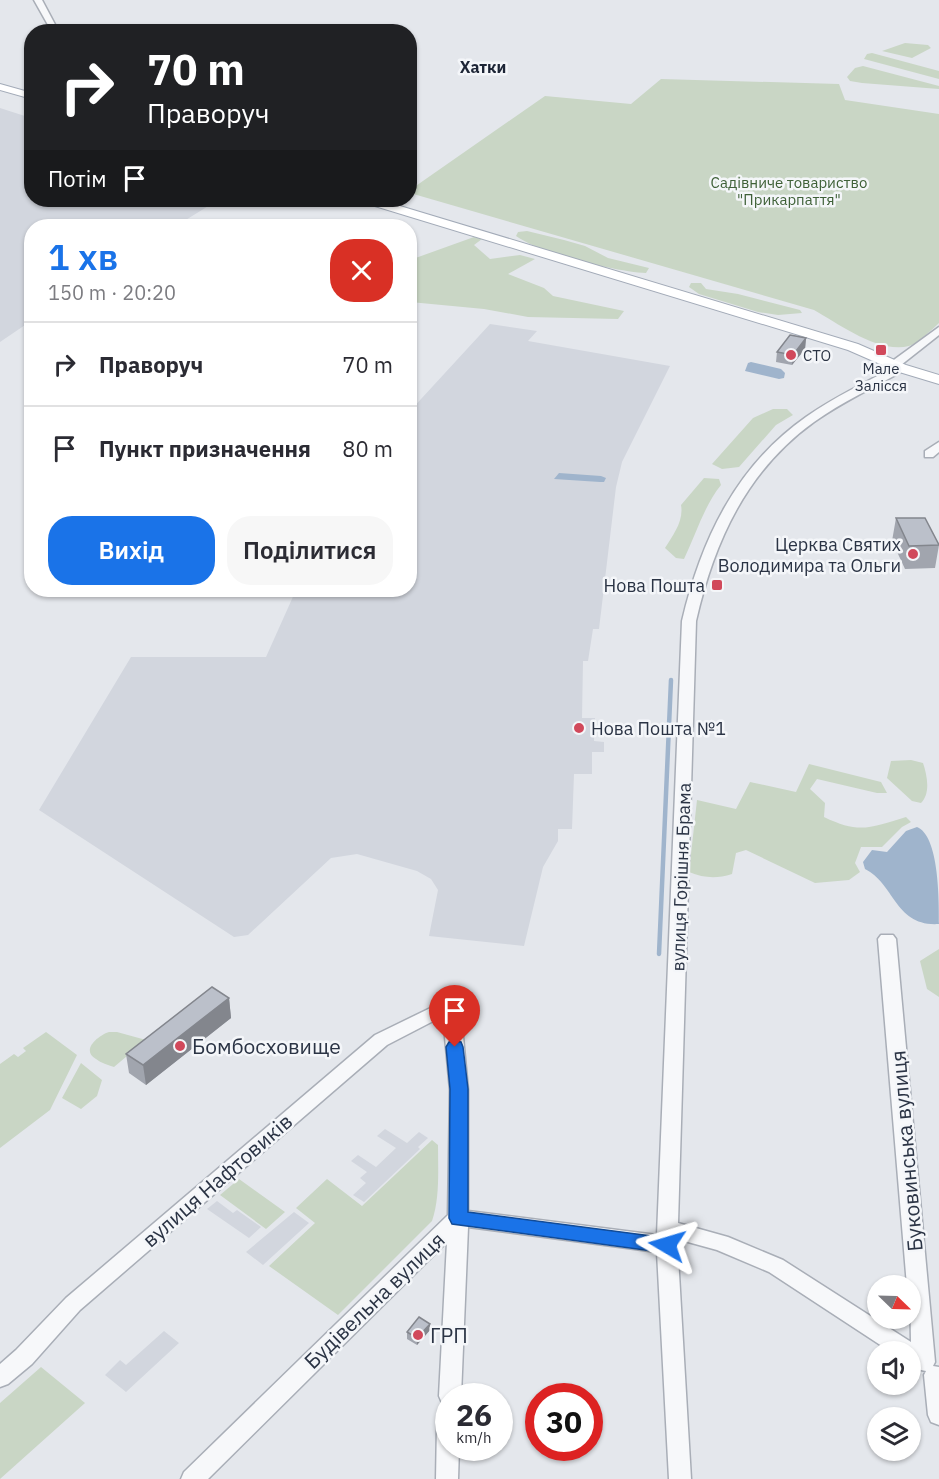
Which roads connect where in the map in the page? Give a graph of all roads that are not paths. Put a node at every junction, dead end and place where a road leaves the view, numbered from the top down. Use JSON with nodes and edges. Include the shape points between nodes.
{"nodes":[{"id":1,"x":38,"y":0,"type":"edge"},
{"id":2,"x":52,"y":24,"type":"edge"},
{"id":3,"x":0,"y":87,"type":"edge"},
{"id":4,"x":24,"y":94,"type":"edge"},
{"id":5,"x":392,"y":207,"type":"edge"},
{"id":6,"x":939,"y":330,"type":"edge"},
{"id":7,"x":898,"y":366,"type":"junction"},
{"id":8,"x":939,"y":380,"type":"edge"},
{"id":9,"x":887,"y":939,"type":"dead end"},
{"id":10,"x":458,"y":1218,"type":"junction"},
{"id":11,"x":667,"y":1237,"type":"junction"},
{"id":12,"x":924,"y":1364,"type":"edge"},
{"id":13,"x":0,"y":1377,"type":"edge"},
{"id":14,"x":451,"y":1383,"type":"edge"},
{"id":15,"x":939,"y":1415,"type":"edge"},
{"id":16,"x":447,"y":1461,"type":"edge"},
{"id":17,"x":192,"y":1479,"type":"edge"},
{"id":18,"x":447,"y":1479,"type":"edge"},
{"id":19,"x":680,"y":1479,"type":"edge"}],
"edges":[{"from":1,"to":2,"type":"street"},
{"from":3,"to":4,"type":"main road"},
{"from":5,"to":7,"type":"main road","via":[[854,347]]},
{"from":6,"to":7,"type":"street","name":"вулиця Горішня Брама"},
{"from":7,"to":8,"type":"main road"},
{"from":7,"to":11,"type":"street","name":"вулиця Горішня Брама","via":[[831,405],[774,447],[745,480],[727,510],[697,582],[689,621]]},
{"from":9,"to":12,"type":"street","name":"Буковинська вулиця"},
{"from":10,"to":11,"type":"street","name":"Будівельна вулиця"},
{"from":10,"to":13,"type":"street","name":"вулиця Нафтовиків","via":[[459,1089],[451,1004],[381,1040],[73,1304],[24,1358]]},
{"from":10,"to":14,"type":"street"},
{"from":10,"to":17,"type":"street","name":"Будівельна вулиця"},
{"from":11,"to":12,"type":"street","name":"Будівельна вулиця","via":[[721,1242],[776,1266]]},
{"from":11,"to":19,"type":"street","name":"вулиця Горішня Брама"},
{"from":12,"to":15,"type":"street","name":"Буковинська вулиця"},
{"from":16,"to":18,"type":"street"}]}
